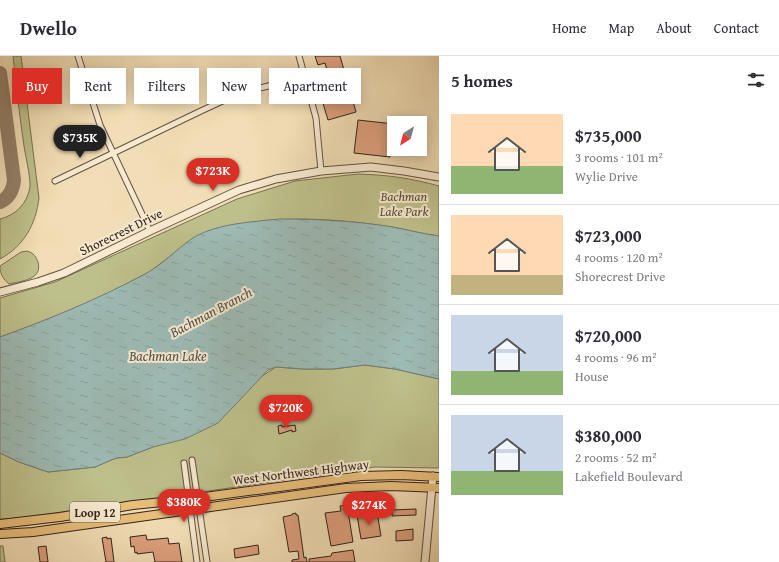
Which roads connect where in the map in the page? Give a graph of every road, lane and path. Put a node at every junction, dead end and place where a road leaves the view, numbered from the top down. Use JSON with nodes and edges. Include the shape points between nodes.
{"nodes":[{"id":1,"x":78,"y":56,"type":"edge"},
{"id":2,"x":300,"y":56,"type":"edge"},
{"id":3,"x":303,"y":68,"type":"edge"},
{"id":4,"x":269,"y":86,"type":"edge"},
{"id":5,"x":312,"y":104,"type":"edge"},
{"id":6,"x":113,"y":153,"type":"junction"},
{"id":7,"x":321,"y":171,"type":"junction"},
{"id":8,"x":439,"y":178,"type":"edge"},
{"id":9,"x":55,"y":181,"type":"dead end"},
{"id":10,"x":150,"y":231,"type":"junction"},
{"id":11,"x":0,"y":292,"type":"edge"},
{"id":12,"x":192,"y":460,"type":"dead end"},
{"id":13,"x":184,"y":463,"type":"dead end"},
{"id":14,"x":361,"y":476,"type":"junction"},
{"id":15,"x":436,"y":476,"type":"edge"},
{"id":16,"x":435,"y":488,"type":"edge"},
{"id":17,"x":316,"y":492,"type":"junction"},
{"id":18,"x":193,"y":499,"type":"junction"},
{"id":19,"x":133,"y":505,"type":"junction"},
{"id":20,"x":199,"y":509,"type":"junction"},
{"id":21,"x":191,"y":510,"type":"junction"},
{"id":22,"x":60,"y":517,"type":"junction"},
{"id":23,"x":99,"y":523,"type":"junction"},
{"id":24,"x":0,"y":524,"type":"edge"},
{"id":25,"x":33,"y":532,"type":"junction"},
{"id":26,"x":0,"y":534,"type":"edge"},
{"id":27,"x":197,"y":562,"type":"edge"},
{"id":28,"x":207,"y":562,"type":"edge"},
{"id":29,"x":425,"y":562,"type":"edge"}],
"edges":[{"from":1,"to":6,"type":"street","via":[[100,125]]},
{"from":2,"to":3,"type":"street"},
{"from":4,"to":6,"type":"street","via":[[229,98]]},
{"from":5,"to":7,"type":"street"},
{"from":6,"to":9,"type":"street"},
{"from":6,"to":10,"type":"street"},
{"from":7,"to":8,"type":"street","name":"Shorecrest Drive","via":[[371,167]]},
{"from":7,"to":10,"type":"street","name":"Shorecrest Drive","via":[[276,179],[239,190]]},
{"from":10,"to":11,"type":"street","name":"Shorecrest Drive","via":[[64,273]]},
{"from":12,"to":18,"type":"street"},
{"from":13,"to":18,"type":"street"},
{"from":14,"to":15,"type":"main road","name":"West Northwest Highway","number":"Loop 12"},
{"from":14,"to":17,"type":"main road","via":[[322,486]]},
{"from":14,"to":18,"type":"main road","name":"West Northwest Highway","number":"Loop 12"},
{"from":15,"to":16,"type":"street"},
{"from":16,"to":17,"type":"main road","name":"West Northwest Highway","number":"Loop 12","via":[[378,486]]},
{"from":16,"to":29,"type":"street"},
{"from":17,"to":20,"type":"main road","name":"West Northwest Highway","number":"Loop 12"},
{"from":18,"to":19,"type":"main road","name":"West Northwest Highway","number":"Loop 12"},
{"from":18,"to":20,"type":"street"},
{"from":18,"to":21,"type":"street"},
{"from":19,"to":22,"type":"main road","name":"West Northwest Highway","number":"Loop 12"},
{"from":19,"to":23,"type":"main road","via":[[128,511],[109,514]]},
{"from":20,"to":21,"type":"main road","name":"West Northwest Highway","number":"Loop 12"},
{"from":20,"to":28,"type":"street"},
{"from":21,"to":23,"type":"main road","name":"West Northwest Highway","number":"Loop 12"},
{"from":21,"to":27,"type":"street"},
{"from":22,"to":24,"type":"main road","name":"West Northwest Highway","number":"Loop 12"},
{"from":22,"to":25,"type":"main road","via":[[34,527]]},
{"from":23,"to":25,"type":"main road","name":"West Northwest Highway","number":"Loop 12"},
{"from":25,"to":26,"type":"main road","name":"West Northwest Highway","number":"Loop 12"}]}
